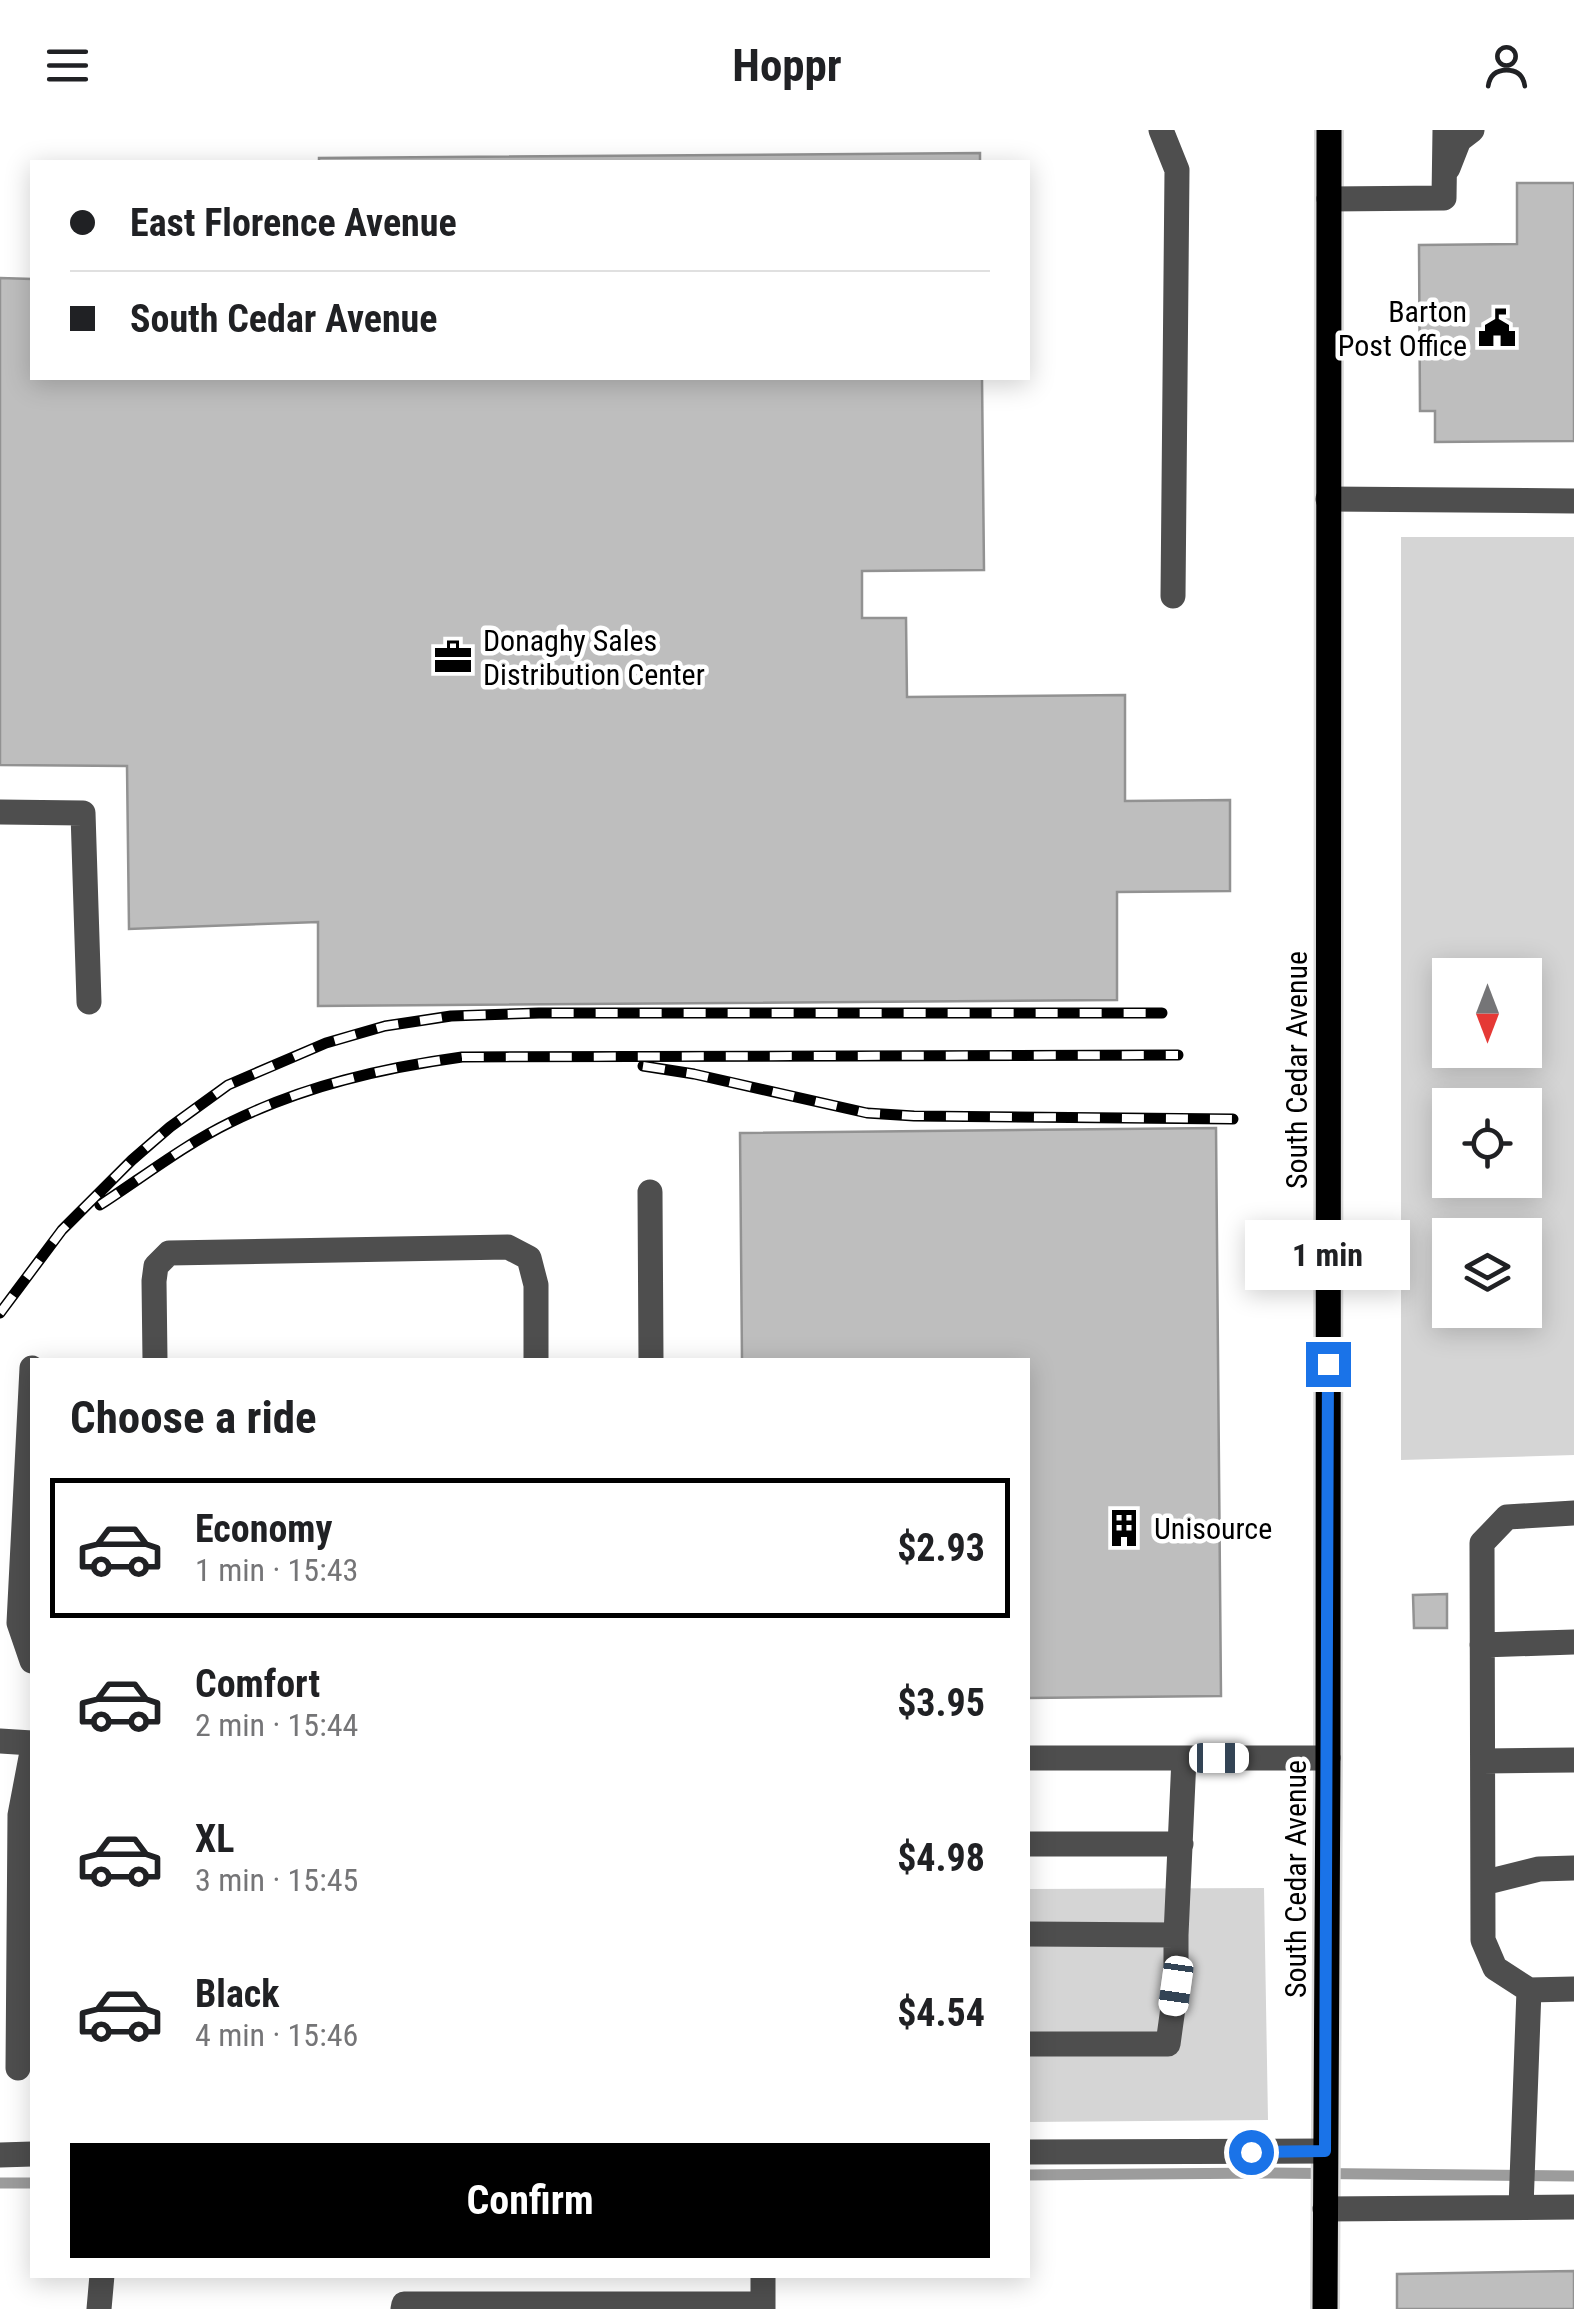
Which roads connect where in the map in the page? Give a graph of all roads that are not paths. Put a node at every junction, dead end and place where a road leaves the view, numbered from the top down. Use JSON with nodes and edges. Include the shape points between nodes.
{"nodes":[{"id":1,"x":1161,"y":130,"type":"edge"},
{"id":2,"x":1329,"y":130,"type":"edge"},
{"id":3,"x":1444,"y":130,"type":"edge"},
{"id":4,"x":1472,"y":130,"type":"edge"},
{"id":5,"x":1444,"y":178,"type":"junction"},
{"id":6,"x":1328,"y":199,"type":"junction"},
{"id":7,"x":1328,"y":499,"type":"junction"},
{"id":8,"x":1574,"y":500,"type":"edge"},
{"id":9,"x":1173,"y":596,"type":"dead end"},
{"id":10,"x":0,"y":812,"type":"edge"},
{"id":11,"x":89,"y":1002,"type":"dead end"},
{"id":12,"x":650,"y":1192,"type":"dead end"},
{"id":13,"x":155,"y":1358,"type":"edge"},
{"id":14,"x":536,"y":1358,"type":"edge"},
{"id":15,"x":651,"y":1358,"type":"edge"},
{"id":16,"x":30,"y":1407,"type":"edge"},
{"id":17,"x":1574,"y":1513,"type":"edge"},
{"id":18,"x":1574,"y":1642,"type":"edge"},
{"id":19,"x":1482,"y":1645,"type":"junction"},
{"id":20,"x":30,"y":1655,"type":"edge"},
{"id":21,"x":0,"y":1740,"type":"edge"},
{"id":22,"x":30,"y":1743,"type":"edge"},
{"id":23,"x":1030,"y":1758,"type":"edge"},
{"id":24,"x":1184,"y":1758,"type":"junction"},
{"id":25,"x":1328,"y":1758,"type":"junction"},
{"id":26,"x":1574,"y":1760,"type":"edge"},
{"id":27,"x":1482,"y":1761,"type":"junction"},
{"id":28,"x":30,"y":1762,"type":"edge"},
{"id":29,"x":1030,"y":1844,"type":"edge"},
{"id":30,"x":1180,"y":1844,"type":"junction"},
{"id":31,"x":1574,"y":1868,"type":"edge"},
{"id":32,"x":1483,"y":1883,"type":"junction"},
{"id":33,"x":1030,"y":1934,"type":"edge"},
{"id":34,"x":1176,"y":1935,"type":"junction"},
{"id":35,"x":1574,"y":1989,"type":"edge"},
{"id":36,"x":1528,"y":1990,"type":"junction"},
{"id":37,"x":1030,"y":2044,"type":"edge"},
{"id":38,"x":18,"y":2068,"type":"dead end"},
{"id":39,"x":1325,"y":2151,"type":"junction"},
{"id":40,"x":1030,"y":2152,"type":"edge"},
{"id":41,"x":0,"y":2154,"type":"edge"},
{"id":42,"x":30,"y":2154,"type":"edge"},
{"id":43,"x":1521,"y":2206,"type":"junction"},
{"id":44,"x":1574,"y":2207,"type":"edge"},
{"id":45,"x":1325,"y":2209,"type":"junction"},
{"id":46,"x":102,"y":2278,"type":"edge"},
{"id":47,"x":763,"y":2278,"type":"edge"},
{"id":48,"x":763,"y":2306,"type":"edge"},
{"id":49,"x":99,"y":2309,"type":"edge"},
{"id":50,"x":403,"y":2309,"type":"edge"},
{"id":51,"x":1325,"y":2309,"type":"edge"}],
"edges":[{"from":1,"to":9,"type":"street","via":[[1177,170]]},
{"from":2,"to":6,"type":"main road","name":"South Cedar Avenue"},
{"from":3,"to":5,"type":"street"},
{"from":4,"to":5,"type":"street","via":[[1460,140]]},
{"from":5,"to":6,"type":"street","via":[[1444,198]]},
{"from":6,"to":7,"type":"main road","name":"South Cedar Avenue"},
{"from":7,"to":8,"type":"street"},
{"from":7,"to":25,"type":"main road","name":"South Cedar Avenue"},
{"from":10,"to":11,"type":"street","via":[[83,812]]},
{"from":12,"to":15,"type":"street"},
{"from":13,"to":14,"type":"street","via":[[156,1266],[169,1253],[508,1247],[529,1258],[536,1285]]},
{"from":16,"to":20,"type":"street","via":[[19,1623]]},
{"from":17,"to":19,"type":"street","via":[[1507,1518],[1482,1543]]},
{"from":18,"to":19,"type":"street"},
{"from":19,"to":27,"type":"street"},
{"from":21,"to":22,"type":"street"},
{"from":23,"to":24,"type":"street"},
{"from":24,"to":25,"type":"street"},
{"from":24,"to":30,"type":"street"},
{"from":25,"to":39,"type":"main road","name":"South Cedar Avenue"},
{"from":26,"to":27,"type":"street"},
{"from":27,"to":32,"type":"street"},
{"from":28,"to":38,"type":"street","via":[[20,1814]]},
{"from":29,"to":30,"type":"street"},
{"from":30,"to":34,"type":"street"},
{"from":31,"to":32,"type":"street"},
{"from":32,"to":36,"type":"street","via":[[1484,1940],[1495,1968]]},
{"from":33,"to":34,"type":"street"},
{"from":34,"to":37,"type":"street","via":[[1168,2044]]},
{"from":35,"to":36,"type":"street"},
{"from":36,"to":43,"type":"street"},
{"from":39,"to":40,"type":"street"},
{"from":39,"to":45,"type":"main road","name":"South Cedar Avenue"},
{"from":41,"to":42,"type":"street"},
{"from":43,"to":44,"type":"street"},
{"from":43,"to":45,"type":"street"},
{"from":45,"to":51,"type":"main road","name":"South Cedar Avenue"},
{"from":46,"to":49,"type":"street"},
{"from":47,"to":48,"type":"street"},
{"from":48,"to":50,"type":"street"}]}
